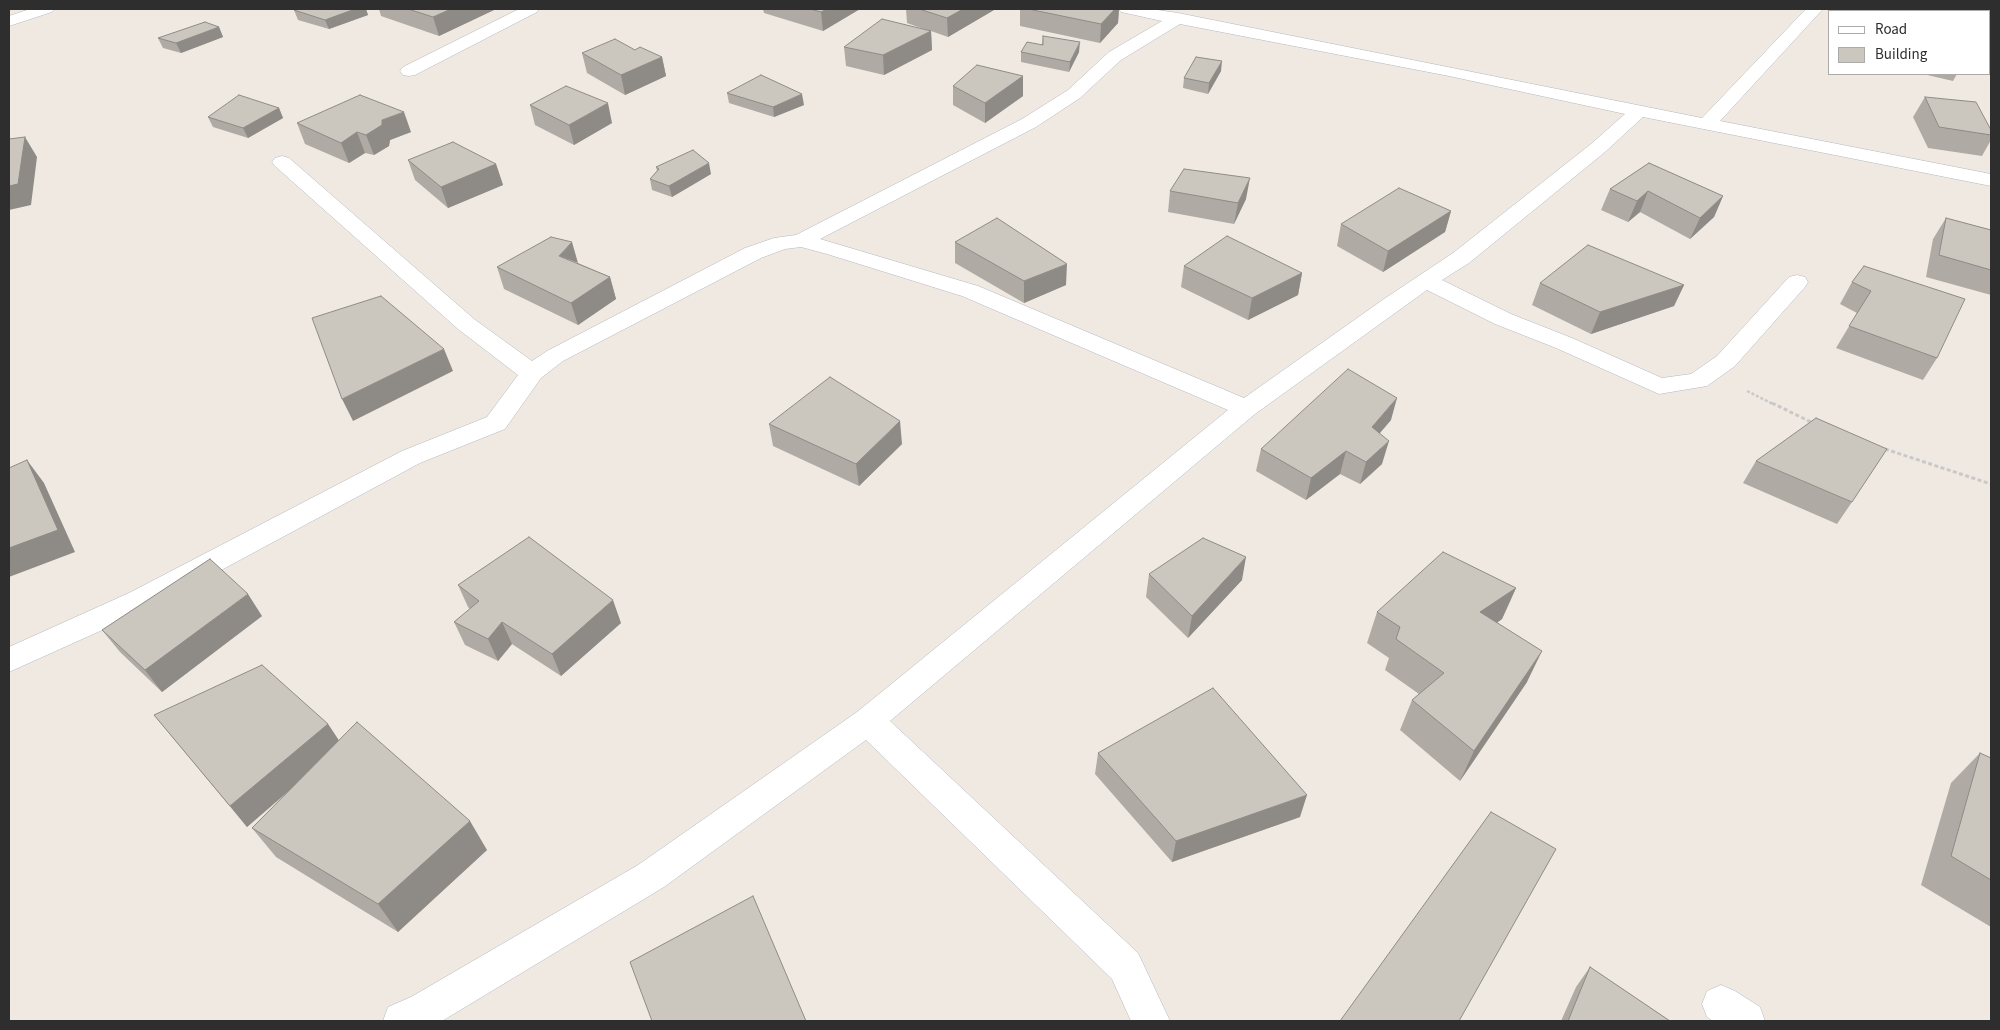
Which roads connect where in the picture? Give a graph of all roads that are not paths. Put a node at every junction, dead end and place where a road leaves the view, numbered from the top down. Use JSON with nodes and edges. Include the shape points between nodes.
{"nodes":[{"id":1,"x":46,"y":9,"type":"edge"},
{"id":2,"x":531,"y":9,"type":"edge"},
{"id":3,"x":1127,"y":9,"type":"edge"},
{"id":4,"x":1815,"y":9,"type":"edge"},
{"id":5,"x":1178,"y":18,"type":"junction"},
{"id":6,"x":9,"y":22,"type":"edge"},
{"id":7,"x":409,"y":70,"type":"dead end"},
{"id":8,"x":1639,"y":111,"type":"junction"},
{"id":9,"x":1708,"y":124,"type":"junction"},
{"id":10,"x":282,"y":162,"type":"dead end"},
{"id":11,"x":1991,"y":180,"type":"edge"},
{"id":12,"x":801,"y":241,"type":"junction"},
{"id":13,"x":1426,"y":281,"type":"junction"},
{"id":14,"x":1797,"y":282,"type":"dead end"},
{"id":15,"x":532,"y":373,"type":"junction"},
{"id":16,"x":1246,"y":408,"type":"junction"},
{"id":17,"x":9,"y":660,"type":"edge"},
{"id":18,"x":868,"y":721,"type":"junction"},
{"id":19,"x":402,"y":1021,"type":"edge"},
{"id":20,"x":1151,"y":1021,"type":"edge"}],
"edges":[{"from":1,"to":6,"type":"street"},
{"from":2,"to":7,"type":"street"},
{"from":3,"to":5,"type":"street"},
{"from":4,"to":9,"type":"street"},
{"from":5,"to":8,"type":"street"},
{"from":5,"to":12,"type":"street","via":[[1115,56],[1074,94],[1029,123]]},
{"from":8,"to":9,"type":"street"},
{"from":8,"to":13,"type":"street","via":[[1598,148],[1460,258]]},
{"from":9,"to":11,"type":"street"},
{"from":10,"to":15,"type":"street","via":[[466,324]]},
{"from":12,"to":15,"type":"street","via":[[782,243],[753,253],[555,356]]},
{"from":12,"to":16,"type":"street","via":[[970,291]]},
{"from":13,"to":14,"type":"street","via":[[1503,319],[1659,386],[1698,381],[1726,361]]},
{"from":13,"to":16,"type":"street"},
{"from":15,"to":17,"type":"street","via":[[496,423],[411,457],[140,601]]},
{"from":16,"to":18,"type":"street"},
{"from":18,"to":19,"type":"street","via":[[651,876]]},
{"from":18,"to":20,"type":"street","via":[[1126,966]]}]}
